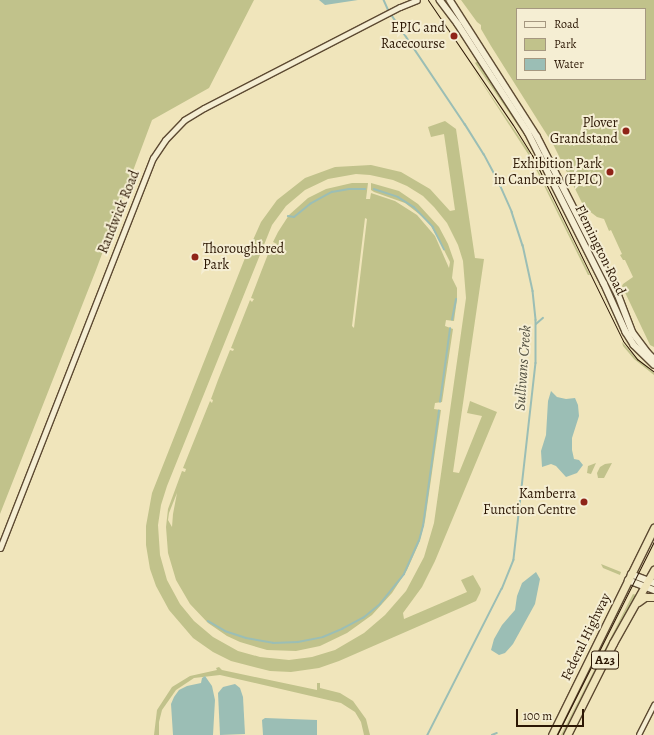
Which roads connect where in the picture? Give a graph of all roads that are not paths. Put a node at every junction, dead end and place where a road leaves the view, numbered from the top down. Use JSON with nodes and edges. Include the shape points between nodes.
{"nodes":[{"id":1,"x":409,"y":0,"type":"edge"},
{"id":2,"x":417,"y":0,"type":"edge"},
{"id":3,"x":440,"y":0,"type":"edge"},
{"id":4,"x":450,"y":0,"type":"edge"},
{"id":5,"x":398,"y":8,"type":"junction"},
{"id":6,"x":505,"y":86,"type":"junction"},
{"id":7,"x":499,"y":88,"type":"junction"},
{"id":8,"x":654,"y":359,"type":"edge"},
{"id":9,"x":654,"y":364,"type":"edge"},
{"id":10,"x":654,"y":528,"type":"edge"},
{"id":11,"x":0,"y":548,"type":"edge"},
{"id":12,"x":654,"y":570,"type":"edge"},
{"id":13,"x":630,"y":577,"type":"junction"},
{"id":14,"x":649,"y":583,"type":"edge"},
{"id":15,"x":654,"y":590,"type":"edge"},
{"id":16,"x":654,"y":597,"type":"edge"},
{"id":17,"x":637,"y":602,"type":"junction"},
{"id":18,"x":654,"y":704,"type":"edge"},
{"id":19,"x":552,"y":735,"type":"edge"},
{"id":20,"x":567,"y":735,"type":"edge"},
{"id":21,"x":639,"y":735,"type":"edge"}],
"edges":[{"from":1,"to":5,"type":"street","name":"Randwick Road"},
{"from":2,"to":5,"type":"street","name":"Randwick Road"},
{"from":3,"to":7,"type":"main road","name":"Flemington Road"},
{"from":4,"to":6,"type":"main road","name":"Flemington Road"},
{"from":5,"to":11,"type":"street","name":"Randwick Road","via":[[204,108],[184,120],[165,140],[153,158]]},
{"from":6,"to":7,"type":"main road"},
{"from":6,"to":8,"type":"main road","name":"Flemington Road","via":[[537,136],[618,294],[633,333]]},
{"from":7,"to":9,"type":"main road","name":"Flemington Road","via":[[528,132],[551,175],[626,332],[634,345]]},
{"from":10,"to":13,"type":"highway","name":"Federal Highway","number":"A23"},
{"from":12,"to":14,"type":"highway","name":"Federal Highway","number":"A23"},
{"from":13,"to":14,"type":"main road"},
{"from":13,"to":19,"type":"highway","name":"Federal Highway","number":"A23"},
{"from":14,"to":15,"type":"main road"},
{"from":14,"to":17,"type":"highway","name":"Federal Highway","number":"A23"},
{"from":16,"to":17,"type":"highway","via":[[645,597]]},
{"from":17,"to":20,"type":"highway","name":"Federal Highway","number":"A23"},
{"from":18,"to":21,"type":"street"}]}
